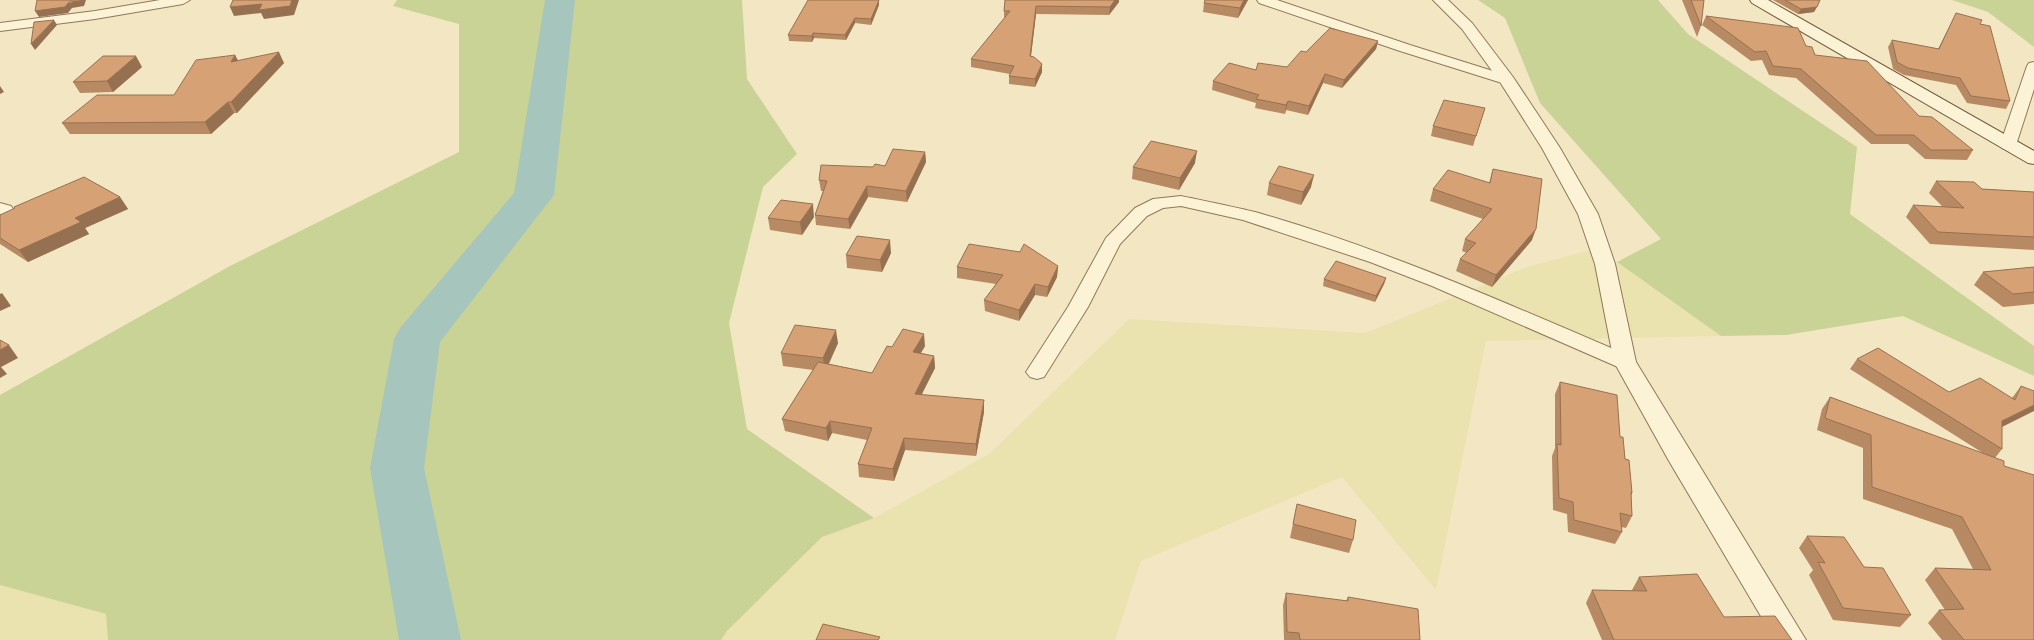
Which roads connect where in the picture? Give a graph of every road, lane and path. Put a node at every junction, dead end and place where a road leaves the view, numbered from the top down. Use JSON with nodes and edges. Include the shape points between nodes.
{"nodes":[{"id":1,"x":183,"y":0,"type":"edge"},
{"id":2,"x":1264,"y":0,"type":"edge"},
{"id":3,"x":1440,"y":0,"type":"edge"},
{"id":4,"x":1757,"y":0,"type":"edge"},
{"id":5,"x":0,"y":28,"type":"edge"},
{"id":6,"x":2034,"y":66,"type":"edge"},
{"id":7,"x":1507,"y":80,"type":"junction"},
{"id":8,"x":2008,"y":145,"type":"junction"},
{"id":9,"x":2034,"y":159,"type":"edge"},
{"id":10,"x":1625,"y":362,"type":"junction"},
{"id":11,"x":1037,"y":372,"type":"dead end"},
{"id":12,"x":1791,"y":640,"type":"edge"}],
"edges":[{"from":1,"to":5,"type":"street"},
{"from":2,"to":7,"type":"street"},
{"from":3,"to":7,"type":"street","via":[[1467,26]]},
{"from":4,"to":8,"type":"street"},
{"from":6,"to":8,"type":"street"},
{"from":7,"to":10,"type":"street","via":[[1551,148],[1588,214],[1605,264]]},
{"from":8,"to":9,"type":"street"},
{"from":10,"to":11,"type":"street","via":[[1377,258],[1248,216],[1181,201],[1159,203],[1141,212],[1112,242],[1078,307]]},
{"from":10,"to":12,"type":"street"}]}
